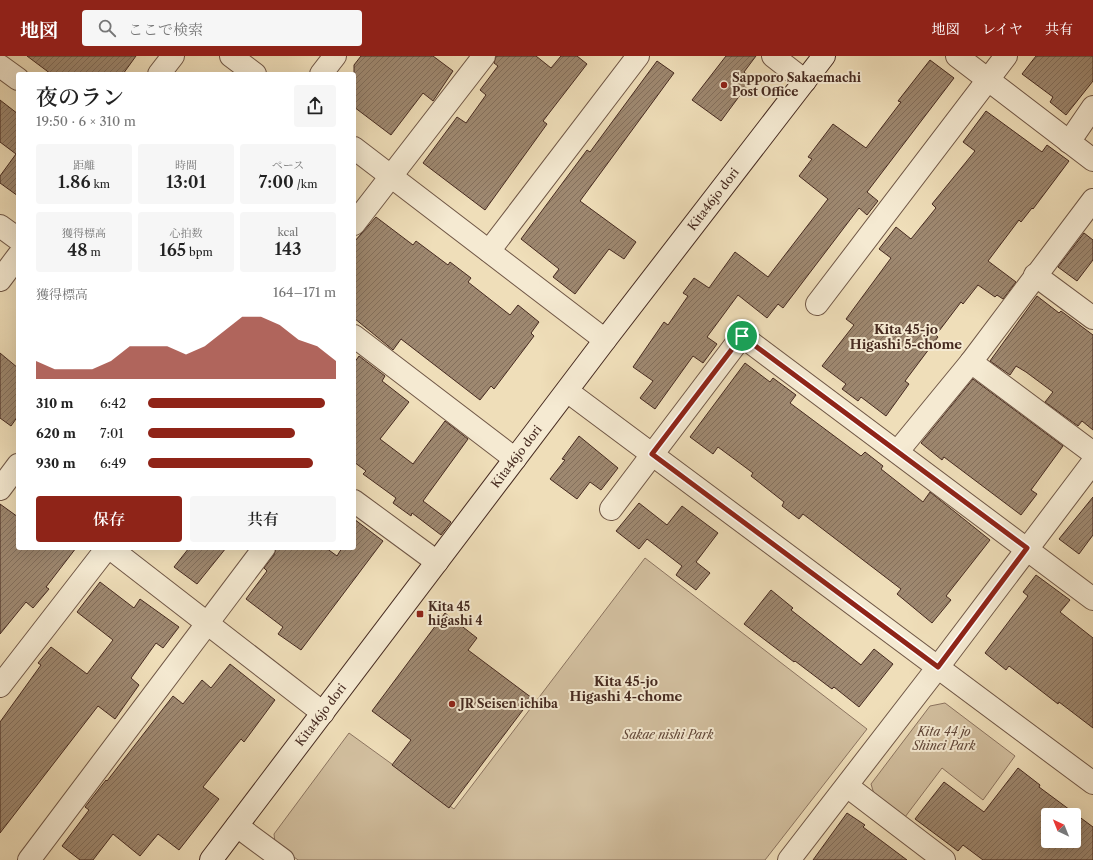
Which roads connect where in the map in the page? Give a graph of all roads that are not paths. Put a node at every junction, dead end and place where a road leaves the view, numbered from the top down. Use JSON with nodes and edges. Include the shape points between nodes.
{"nodes":[{"id":1,"x":174,"y":56,"type":"edge"},
{"id":2,"x":231,"y":56,"type":"edge"},
{"id":3,"x":335,"y":56,"type":"edge"},
{"id":4,"x":484,"y":56,"type":"edge"},
{"id":5,"x":638,"y":56,"type":"edge"},
{"id":6,"x":773,"y":56,"type":"edge"},
{"id":7,"x":824,"y":56,"type":"edge"},
{"id":8,"x":957,"y":56,"type":"edge"},
{"id":9,"x":1006,"y":56,"type":"edge"},
{"id":10,"x":0,"y":66,"type":"edge"},
{"id":11,"x":161,"y":72,"type":"edge"},
{"id":12,"x":252,"y":72,"type":"edge"},
{"id":13,"x":323,"y":72,"type":"edge"},
{"id":14,"x":16,"y":78,"type":"edge"},
{"id":15,"x":988,"y":80,"type":"junction"},
{"id":16,"x":805,"y":81,"type":"junction"},
{"id":17,"x":1093,"y":107,"type":"edge"},
{"id":18,"x":1069,"y":142,"type":"junction"},
{"id":19,"x":356,"y":150,"type":"edge"},
{"id":20,"x":1093,"y":160,"type":"edge"},
{"id":21,"x":390,"y":176,"type":"junction"},
{"id":22,"x":1093,"y":200,"type":"edge"},
{"id":23,"x":356,"y":221,"type":"edge"},
{"id":24,"x":0,"y":226,"type":"edge"},
{"id":25,"x":16,"y":238,"type":"edge"},
{"id":26,"x":489,"y":251,"type":"junction"},
{"id":27,"x":16,"y":259,"type":"edge"},
{"id":28,"x":1035,"y":275,"type":"junction"},
{"id":29,"x":0,"y":280,"type":"edge"},
{"id":30,"x":816,"y":304,"type":"dead end"},
{"id":31,"x":1093,"y":318,"type":"edge"},
{"id":32,"x":356,"y":338,"type":"edge"},
{"id":33,"x":605,"y":340,"type":"junction"},
{"id":34,"x":971,"y":362,"type":"junction"},
{"id":35,"x":567,"y":391,"type":"junction"},
{"id":36,"x":898,"y":452,"type":"junction"},
{"id":37,"x":1093,"y":453,"type":"edge"},
{"id":38,"x":652,"y":454,"type":"junction"},
{"id":39,"x":515,"y":459,"type":"junction"},
{"id":40,"x":1093,"y":462,"type":"edge"},
{"id":41,"x":356,"y":502,"type":"edge"},
{"id":42,"x":611,"y":509,"type":"dead end"},
{"id":43,"x":1027,"y":548,"type":"junction"},
{"id":44,"x":105,"y":550,"type":"edge"},
{"id":45,"x":113,"y":550,"type":"edge"},
{"id":46,"x":262,"y":550,"type":"edge"},
{"id":47,"x":437,"y":562,"type":"junction"},
{"id":48,"x":1093,"y":599,"type":"edge"},
{"id":49,"x":207,"y":623,"type":"junction"},
{"id":50,"x":938,"y":667,"type":"junction"},
{"id":51,"x":0,"y":686,"type":"edge"},
{"id":52,"x":323,"y":713,"type":"junction"},
{"id":53,"x":1093,"y":783,"type":"edge"},
{"id":54,"x":846,"y":786,"type":"junction"},
{"id":55,"x":238,"y":826,"type":"junction"},
{"id":56,"x":29,"y":860,"type":"edge"},
{"id":57,"x":211,"y":860,"type":"edge"},
{"id":58,"x":283,"y":860,"type":"edge"},
{"id":59,"x":789,"y":860,"type":"edge"},
{"id":60,"x":944,"y":860,"type":"edge"}],
"edges":[{"from":1,"to":11,"type":"street"},
{"from":2,"to":12,"type":"street"},
{"from":3,"to":13,"type":"street"},
{"from":4,"to":21,"type":"street"},
{"from":5,"to":26,"type":"street"},
{"from":6,"to":16,"type":"street"},
{"from":7,"to":16,"type":"street","name":"Kita46jo dori"},
{"from":8,"to":15,"type":"street"},
{"from":9,"to":15,"type":"street"},
{"from":10,"to":14,"type":"street"},
{"from":15,"to":18,"type":"street"},
{"from":15,"to":30,"type":"street"},
{"from":16,"to":33,"type":"street","name":"Kita46jo dori"},
{"from":17,"to":18,"type":"street"},
{"from":18,"to":20,"type":"street"},
{"from":19,"to":21,"type":"street"},
{"from":21,"to":23,"type":"street"},
{"from":21,"to":26,"type":"street"},
{"from":22,"to":28,"type":"street"},
{"from":24,"to":25,"type":"street"},
{"from":26,"to":33,"type":"street"},
{"from":27,"to":29,"type":"street"},
{"from":28,"to":31,"type":"street"},
{"from":28,"to":34,"type":"street"},
{"from":32,"to":39,"type":"street"},
{"from":33,"to":35,"type":"street","name":"Kita46jo dori"},
{"from":34,"to":36,"type":"street"},
{"from":34,"to":37,"type":"street"},
{"from":35,"to":38,"type":"street"},
{"from":35,"to":39,"type":"street","name":"Kita46jo dori"},
{"from":36,"to":38,"type":"street","via":[[742,336]]},
{"from":36,"to":43,"type":"street"},
{"from":38,"to":42,"type":"street"},
{"from":38,"to":50,"type":"street"},
{"from":39,"to":47,"type":"street","name":"Kita46jo dori"},
{"from":40,"to":43,"type":"street"},
{"from":41,"to":47,"type":"street"},
{"from":43,"to":48,"type":"street"},
{"from":43,"to":50,"type":"street"},
{"from":44,"to":51,"type":"street"},
{"from":45,"to":49,"type":"street"},
{"from":46,"to":49,"type":"street"},
{"from":47,"to":52,"type":"street","name":"Kita46jo dori"},
{"from":49,"to":52,"type":"street"},
{"from":49,"to":56,"type":"street"},
{"from":50,"to":53,"type":"street"},
{"from":50,"to":54,"type":"street"},
{"from":52,"to":55,"type":"street","name":"Kita46jo dori"},
{"from":54,"to":59,"type":"street"},
{"from":54,"to":60,"type":"street"},
{"from":55,"to":57,"type":"street","name":"Kita46jo dori"},
{"from":55,"to":58,"type":"street"}]}
